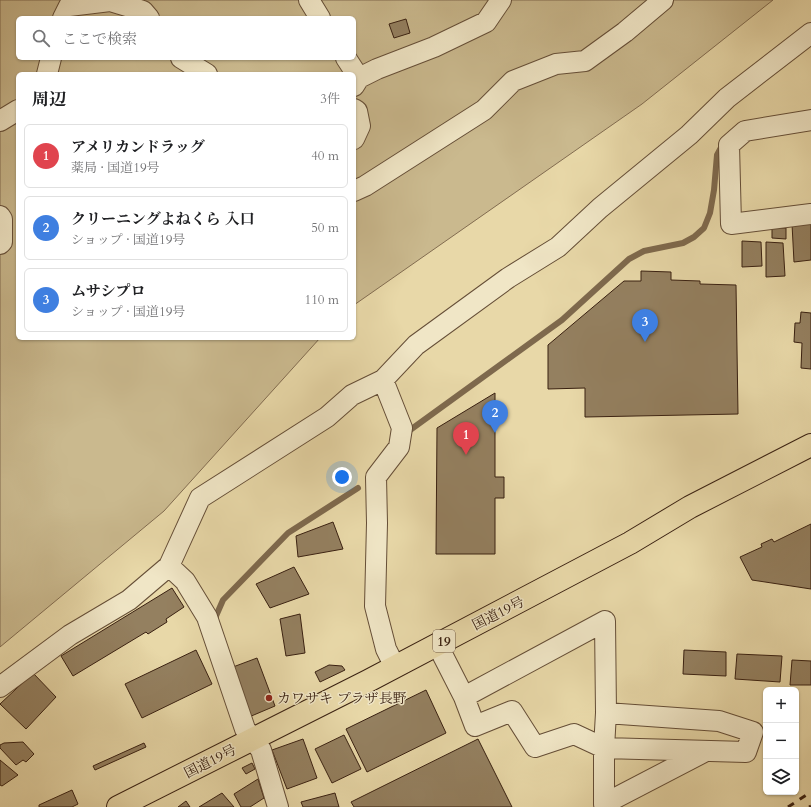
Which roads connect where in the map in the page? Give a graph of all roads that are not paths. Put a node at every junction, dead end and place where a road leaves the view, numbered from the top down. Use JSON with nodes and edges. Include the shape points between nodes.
{"nodes":[{"id":1,"x":309,"y":0,"type":"edge"},
{"id":2,"x":501,"y":0,"type":"edge"},
{"id":3,"x":663,"y":0,"type":"edge"},
{"id":4,"x":64,"y":16,"type":"edge"},
{"id":5,"x":147,"y":16,"type":"edge"},
{"id":6,"x":319,"y":16,"type":"edge"},
{"id":7,"x":811,"y":33,"type":"edge"},
{"id":8,"x":50,"y":60,"type":"edge"},
{"id":9,"x":184,"y":60,"type":"edge"},
{"id":10,"x":347,"y":60,"type":"edge"},
{"id":11,"x":48,"y":72,"type":"edge"},
{"id":12,"x":204,"y":72,"type":"edge"},
{"id":13,"x":352,"y":72,"type":"edge"},
{"id":14,"x":356,"y":82,"type":"edge"},
{"id":15,"x":356,"y":110,"type":"edge"},
{"id":16,"x":16,"y":111,"type":"edge"},
{"id":17,"x":811,"y":120,"type":"edge"},
{"id":18,"x":0,"y":121,"type":"edge"},
{"id":19,"x":356,"y":135,"type":"edge"},
{"id":20,"x":356,"y":190,"type":"edge"},
{"id":21,"x":811,"y":214,"type":"edge"},
{"id":22,"x":0,"y":216,"type":"edge"},
{"id":23,"x":0,"y":244,"type":"edge"},
{"id":24,"x":383,"y":380,"type":"junction"},
{"id":25,"x":811,"y":445,"type":"edge"},
{"id":26,"x":169,"y":566,"type":"junction"},
{"id":27,"x":437,"y":644,"type":"junction"},
{"id":28,"x":395,"y":667,"type":"junction"},
{"id":29,"x":0,"y":687,"type":"edge"},
{"id":30,"x":464,"y":697,"type":"junction"},
{"id":31,"x":606,"y":713,"type":"junction"},
{"id":32,"x":253,"y":739,"type":"junction"},
{"id":33,"x":604,"y":748,"type":"junction"},
{"id":34,"x":706,"y":751,"type":"junction"},
{"id":35,"x":118,"y":807,"type":"edge"},
{"id":36,"x":278,"y":807,"type":"edge"}],
"edges":[{"from":1,"to":6,"type":"street"},
{"from":2,"to":14,"type":"street","via":[[486,22],[434,47],[394,62]]},
{"from":3,"to":20,"type":"street","via":[[585,61],[556,64],[513,81],[484,110]]},
{"from":4,"to":5,"type":"street","via":[[69,6],[110,1],[143,11]]},
{"from":7,"to":24,"type":"street","via":[[727,98],[689,135],[600,208],[558,247],[508,278],[416,345]]},
{"from":8,"to":11,"type":"street"},
{"from":9,"to":12,"type":"street"},
{"from":10,"to":13,"type":"street"},
{"from":15,"to":19,"type":"street","via":[[360,126]]},
{"from":16,"to":18,"type":"street"},
{"from":17,"to":21,"type":"street","via":[[745,131],[728,144],[732,224]]},
{"from":22,"to":23,"type":"street"},
{"from":24,"to":26,"type":"street","via":[[352,395],[327,418],[200,498]]},
{"from":24,"to":28,"type":"street","via":[[402,428],[399,447],[376,477],[374,606],[386,649]]},
{"from":25,"to":27,"type":"highway","name":"国道19号","number":"19","via":[[690,507],[630,544]]},
{"from":26,"to":29,"type":"street","via":[[129,600],[70,635]]},
{"from":26,"to":32,"type":"street","via":[[185,581],[206,617],[245,729]]},
{"from":27,"to":28,"type":"highway","name":"国道19号","number":"19"},
{"from":27,"to":30,"type":"street"},
{"from":28,"to":32,"type":"highway","name":"国道19号","number":"19"},
{"from":30,"to":31,"type":"street","via":[[605,621]]},
{"from":30,"to":33,"type":"street","via":[[475,726],[512,711],[535,747],[574,734]]},
{"from":31,"to":33,"type":"street"},
{"from":31,"to":34,"type":"street","via":[[719,721],[753,732],[746,752]]},
{"from":32,"to":35,"type":"highway","name":"国道19号","number":"19"},
{"from":32,"to":36,"type":"street","via":[[262,750]]},
{"from":33,"to":34,"type":"street"},
{"from":33,"to":34,"type":"street","via":[[604,804]]}]}
